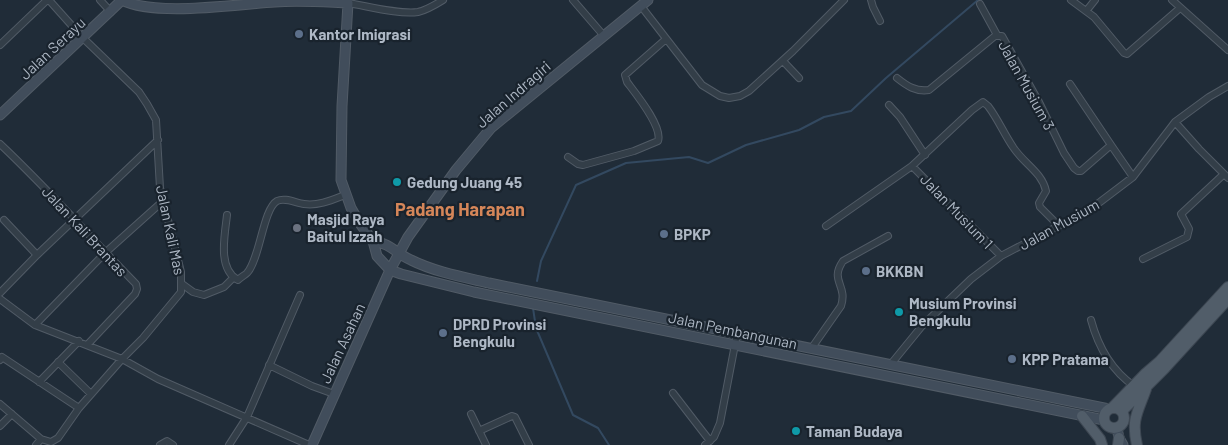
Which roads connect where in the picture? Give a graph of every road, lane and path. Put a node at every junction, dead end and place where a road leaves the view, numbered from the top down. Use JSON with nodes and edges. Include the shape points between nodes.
{"nodes":[{"id":1,"x":48,"y":0,"type":"edge"},
{"id":2,"x":100,"y":0,"type":"edge"},
{"id":3,"x":122,"y":0,"type":"edge"},
{"id":4,"x":443,"y":0,"type":"edge"},
{"id":5,"x":574,"y":0,"type":"edge"},
{"id":6,"x":844,"y":0,"type":"edge"},
{"id":7,"x":871,"y":0,"type":"edge"},
{"id":8,"x":1071,"y":0,"type":"edge"},
{"id":9,"x":1095,"y":0,"type":"edge"},
{"id":10,"x":1172,"y":0,"type":"edge"},
{"id":11,"x":348,"y":3,"type":"junction"},
{"id":12,"x":644,"y":3,"type":"edge"},
{"id":13,"x":980,"y":4,"type":"dead end"},
{"id":14,"x":1180,"y":8,"type":"junction"},
{"id":15,"x":1087,"y":10,"type":"junction"},
{"id":16,"x":112,"y":12,"type":"junction"},
{"id":17,"x":880,"y":21,"type":"dead end"},
{"id":18,"x":997,"y":35,"type":"junction"},
{"id":19,"x":82,"y":36,"type":"junction"},
{"id":20,"x":604,"y":36,"type":"junction"},
{"id":21,"x":666,"y":38,"type":"junction"},
{"id":22,"x":0,"y":45,"type":"edge"},
{"id":23,"x":1228,"y":50,"type":"edge"},
{"id":24,"x":783,"y":60,"type":"junction"},
{"id":25,"x":799,"y":78,"type":"dead end"},
{"id":26,"x":897,"y":78,"type":"dead end"},
{"id":27,"x":1070,"y":84,"type":"dead end"},
{"id":28,"x":1228,"y":86,"type":"edge"},
{"id":29,"x":888,"y":105,"type":"dead end"},
{"id":30,"x":0,"y":115,"type":"edge"},
{"id":31,"x":1174,"y":122,"type":"junction"},
{"id":32,"x":158,"y":140,"type":"junction"},
{"id":33,"x":0,"y":144,"type":"edge"},
{"id":34,"x":1110,"y":144,"type":"junction"},
{"id":35,"x":925,"y":155,"type":"junction"},
{"id":36,"x":568,"y":157,"type":"dead end"},
{"id":37,"x":912,"y":166,"type":"junction"},
{"id":38,"x":1133,"y":176,"type":"junction"},
{"id":39,"x":1226,"y":176,"type":"edge"},
{"id":40,"x":346,"y":195,"type":"junction"},
{"id":41,"x":163,"y":201,"type":"junction"},
{"id":42,"x":227,"y":215,"type":"dead end"},
{"id":43,"x":4,"y":220,"type":"dead end"},
{"id":44,"x":74,"y":220,"type":"junction"},
{"id":45,"x":826,"y":226,"type":"dead end"},
{"id":46,"x":1059,"y":226,"type":"junction"},
{"id":47,"x":888,"y":236,"type":"dead end"},
{"id":48,"x":373,"y":241,"type":"junction"},
{"id":49,"x":105,"y":252,"type":"junction"},
{"id":50,"x":399,"y":253,"type":"junction"},
{"id":51,"x":37,"y":255,"type":"junction"},
{"id":52,"x":1001,"y":256,"type":"junction"},
{"id":53,"x":1143,"y":259,"type":"dead end"},
{"id":54,"x":390,"y":270,"type":"junction"},
{"id":55,"x":234,"y":277,"type":"junction"},
{"id":56,"x":182,"y":284,"type":"junction"},
{"id":57,"x":1228,"y":287,"type":"edge"},
{"id":58,"x":0,"y":293,"type":"edge"},
{"id":59,"x":300,"y":296,"type":"dead end"},
{"id":60,"x":1228,"y":298,"type":"edge"},
{"id":61,"x":0,"y":299,"type":"edge"},
{"id":62,"x":583,"y":302,"type":"junction"},
{"id":63,"x":582,"y":313,"type":"junction"},
{"id":64,"x":1091,"y":320,"type":"dead end"},
{"id":65,"x":35,"y":325,"type":"junction"},
{"id":66,"x":737,"y":334,"type":"junction"},
{"id":67,"x":79,"y":341,"type":"junction"},
{"id":68,"x":88,"y":344,"type":"junction"},
{"id":69,"x":735,"y":345,"type":"junction"},
{"id":70,"x":811,"y":349,"type":"junction"},
{"id":71,"x":1,"y":358,"type":"edge"},
{"id":72,"x":122,"y":359,"type":"junction"},
{"id":73,"x":58,"y":362,"type":"junction"},
{"id":74,"x":891,"y":364,"type":"junction"},
{"id":75,"x":269,"y":365,"type":"junction"},
{"id":76,"x":884,"y":376,"type":"junction"},
{"id":77,"x":39,"y":382,"type":"junction"},
{"id":78,"x":1148,"y":385,"type":"junction"},
{"id":79,"x":1134,"y":386,"type":"junction"},
{"id":80,"x":673,"y":393,"type":"dead end"},
{"id":81,"x":91,"y":394,"type":"junction"},
{"id":82,"x":334,"y":394,"type":"junction"},
{"id":83,"x":0,"y":404,"type":"edge"},
{"id":84,"x":79,"y":408,"type":"junction"},
{"id":85,"x":1114,"y":409,"type":"junction"},
{"id":86,"x":12,"y":414,"type":"junction"},
{"id":87,"x":470,"y":414,"type":"dead end"},
{"id":88,"x":1082,"y":416,"type":"junction"},
{"id":89,"x":247,"y":417,"type":"junction"},
{"id":90,"x":1104,"y":420,"type":"junction"},
{"id":91,"x":0,"y":426,"type":"edge"},
{"id":92,"x":479,"y":430,"type":"junction"},
{"id":93,"x":41,"y":439,"type":"junction"},
{"id":94,"x":1119,"y":439,"type":"edge"},
{"id":95,"x":708,"y":443,"type":"edge"},
{"id":96,"x":36,"y":445,"type":"edge"},
{"id":97,"x":160,"y":445,"type":"edge"},
{"id":98,"x":173,"y":445,"type":"edge"},
{"id":99,"x":229,"y":445,"type":"edge"},
{"id":100,"x":310,"y":445,"type":"edge"},
{"id":101,"x":486,"y":445,"type":"edge"},
{"id":102,"x":529,"y":445,"type":"edge"},
{"id":103,"x":1102,"y":445,"type":"edge"},
{"id":104,"x":1137,"y":445,"type":"edge"}],
"edges":[{"from":1,"to":19,"type":"street","name":"Jalan Kali Mas"},
{"from":1,"to":22,"type":"street"},
{"from":2,"to":16,"type":"street"},
{"from":3,"to":11,"type":"main road","via":[[136,6],[167,8],[293,1]]},
{"from":3,"to":16,"type":"main road","name":"Jalan Serayu"},
{"from":4,"to":11,"type":"street","via":[[420,12]]},
{"from":5,"to":20,"type":"street"},
{"from":6,"to":24,"type":"street"},
{"from":7,"to":17,"type":"street"},
{"from":8,"to":15,"type":"street"},
{"from":9,"to":15,"type":"street"},
{"from":10,"to":14,"type":"street"},
{"from":11,"to":40,"type":"main road","via":[[341,146],[341,180]]},
{"from":12,"to":20,"type":"main road","name":"Jalan Indragiri"},
{"from":12,"to":21,"type":"street"},
{"from":13,"to":18,"type":"street"},
{"from":14,"to":15,"type":"street","via":[[1127,54]]},
{"from":14,"to":23,"type":"street"},
{"from":16,"to":19,"type":"main road","name":"Jalan Serayu"},
{"from":18,"to":26,"type":"street","name":"Jalan Musium 3","via":[[929,90],[917,90]]},
{"from":18,"to":34,"type":"street","name":"Jalan Musium 3","via":[[1004,38],[1064,153],[1078,172]]},
{"from":19,"to":30,"type":"main road","name":"Jalan Serayu"},
{"from":19,"to":32,"type":"street","name":"Jalan Kali Mas","via":[[139,92],[156,120]]},
{"from":20,"to":50,"type":"main road","name":"Jalan Indragiri","via":[[491,128],[430,205]]},
{"from":21,"to":24,"type":"street","via":[[702,85],[729,98],[749,91]]},
{"from":21,"to":36,"type":"street","via":[[625,75],[652,119],[659,134],[658,141],[634,152],[586,164],[578,164]]},
{"from":24,"to":25,"type":"street"},
{"from":27,"to":34,"type":"street"},
{"from":28,"to":31,"type":"street","name":"Jalan Musium"},
{"from":29,"to":35,"type":"street","via":[[900,117]]},
{"from":31,"to":38,"type":"street","name":"Jalan Musium"},
{"from":31,"to":39,"type":"street"},
{"from":32,"to":41,"type":"street","name":"Jalan Kali Mas"},
{"from":32,"to":44,"type":"street"},
{"from":33,"to":44,"type":"street","name":"Jalan Kali Brantas"},
{"from":34,"to":38,"type":"street"},
{"from":35,"to":37,"type":"street"},
{"from":35,"to":46,"type":"street","via":[[978,105],[986,104],[1013,148],[1044,185],[1046,191],[1040,207]]},
{"from":37,"to":45,"type":"street"},
{"from":37,"to":52,"type":"street","name":"Jalan Musium 1"},
{"from":38,"to":46,"type":"street","name":"Jalan Musium","via":[[1087,211]]},
{"from":39,"to":53,"type":"street","via":[[1181,214],[1189,229],[1187,237]]},
{"from":40,"to":48,"type":"main road"},
{"from":40,"to":55,"type":"street","via":[[315,204],[277,201],[269,213],[248,272],[238,280]]},
{"from":41,"to":49,"type":"street"},
{"from":41,"to":56,"type":"street","name":"Jalan Kali Mas","via":[[177,248]]},
{"from":42,"to":55,"type":"street","via":[[224,261]]},
{"from":43,"to":51,"type":"street"},
{"from":44,"to":49,"type":"street","name":"Jalan Kali Brantas"},
{"from":44,"to":51,"type":"street"},
{"from":46,"to":52,"type":"street","name":"Jalan Musium"},
{"from":47,"to":70,"type":"street","via":[[843,261],[838,268],[843,301]]},
{"from":48,"to":50,"type":"main road","name":"Jalan Pembangunan","via":[[386,243]]},
{"from":48,"to":54,"type":"main road","via":[[377,256]]},
{"from":49,"to":65,"type":"street"},
{"from":49,"to":68,"type":"street","name":"Jalan Kali Brantas","via":[[136,284],[137,289]]},
{"from":50,"to":54,"type":"main road","name":"Jalan Asahan"},
{"from":50,"to":62,"type":"main road","name":"Jalan Pembangunan","via":[[428,267],[456,275]]},
{"from":51,"to":58,"type":"street"},
{"from":52,"to":74,"type":"street","name":"Jalan Musium","via":[[922,326]]},
{"from":54,"to":63,"type":"main road","name":"Jalan Pembangunan","via":[[474,292]]},
{"from":54,"to":82,"type":"main road","name":"Jalan Asahan"},
{"from":55,"to":56,"type":"street","via":[[224,287],[204,295]]},
{"from":56,"to":72,"type":"street","name":"Jalan Kali Mas","via":[[177,298]]},
{"from":57,"to":79,"type":"main road"},
{"from":59,"to":75,"type":"street"},
{"from":60,"to":78,"type":"main road"},
{"from":61,"to":65,"type":"street"},
{"from":62,"to":63,"type":"main road"},
{"from":62,"to":66,"type":"main road","name":"Jalan Pembangunan"},
{"from":63,"to":69,"type":"main road","name":"Jalan Pembangunan"},
{"from":64,"to":79,"type":"street","via":[[1099,344],[1117,372]]},
{"from":65,"to":67,"type":"street"},
{"from":66,"to":69,"type":"street"},
{"from":66,"to":70,"type":"main road","name":"Jalan Pembangunan"},
{"from":67,"to":68,"type":"street"},
{"from":67,"to":73,"type":"street"},
{"from":68,"to":72,"type":"street"},
{"from":69,"to":76,"type":"main road","name":"Jalan Pembangunan"},
{"from":69,"to":95,"type":"street","via":[[723,414],[718,430]]},
{"from":70,"to":74,"type":"main road","name":"Jalan Pembangunan"},
{"from":71,"to":77,"type":"street"},
{"from":72,"to":81,"type":"street","name":"Jalan Kali Mas"},
{"from":72,"to":89,"type":"street","via":[[158,379]]},
{"from":73,"to":77,"type":"street"},
{"from":73,"to":81,"type":"street"},
{"from":74,"to":76,"type":"main road"},
{"from":74,"to":85,"type":"main road","name":"Jalan Pembangunan"},
{"from":75,"to":82,"type":"street"},
{"from":75,"to":89,"type":"street"},
{"from":76,"to":88,"type":"main road","name":"Jalan Pembangunan"},
{"from":77,"to":84,"type":"street"},
{"from":78,"to":85,"type":"main road"},
{"from":78,"to":104,"type":"main road","via":[[1134,420]]},
{"from":79,"to":85,"type":"main road"},
{"from":80,"to":95,"type":"street"},
{"from":81,"to":84,"type":"street","name":"Jalan Kali Mas"},
{"from":82,"to":100,"type":"main road","name":"Jalan Asahan"},
{"from":83,"to":86,"type":"street"},
{"from":84,"to":93,"type":"street","name":"Jalan Kali Mas","via":[[58,438],[51,442]]},
{"from":85,"to":90,"type":"main road","via":[[1104,414]]},
{"from":85,"to":94,"type":"main road","via":[[1124,416]]},
{"from":86,"to":91,"type":"street"},
{"from":86,"to":93,"type":"street"},
{"from":87,"to":92,"type":"street"},
{"from":88,"to":90,"type":"main road","name":"Jalan Pembangunan"},
{"from":88,"to":103,"type":"main road"},
{"from":89,"to":99,"type":"street"},
{"from":89,"to":100,"type":"street"},
{"from":90,"to":94,"type":"main road"},
{"from":92,"to":101,"type":"street"},
{"from":92,"to":102,"type":"street","via":[[512,416]]},
{"from":93,"to":96,"type":"street"},
{"from":97,"to":98,"type":"street","via":[[167,442]]}]}
